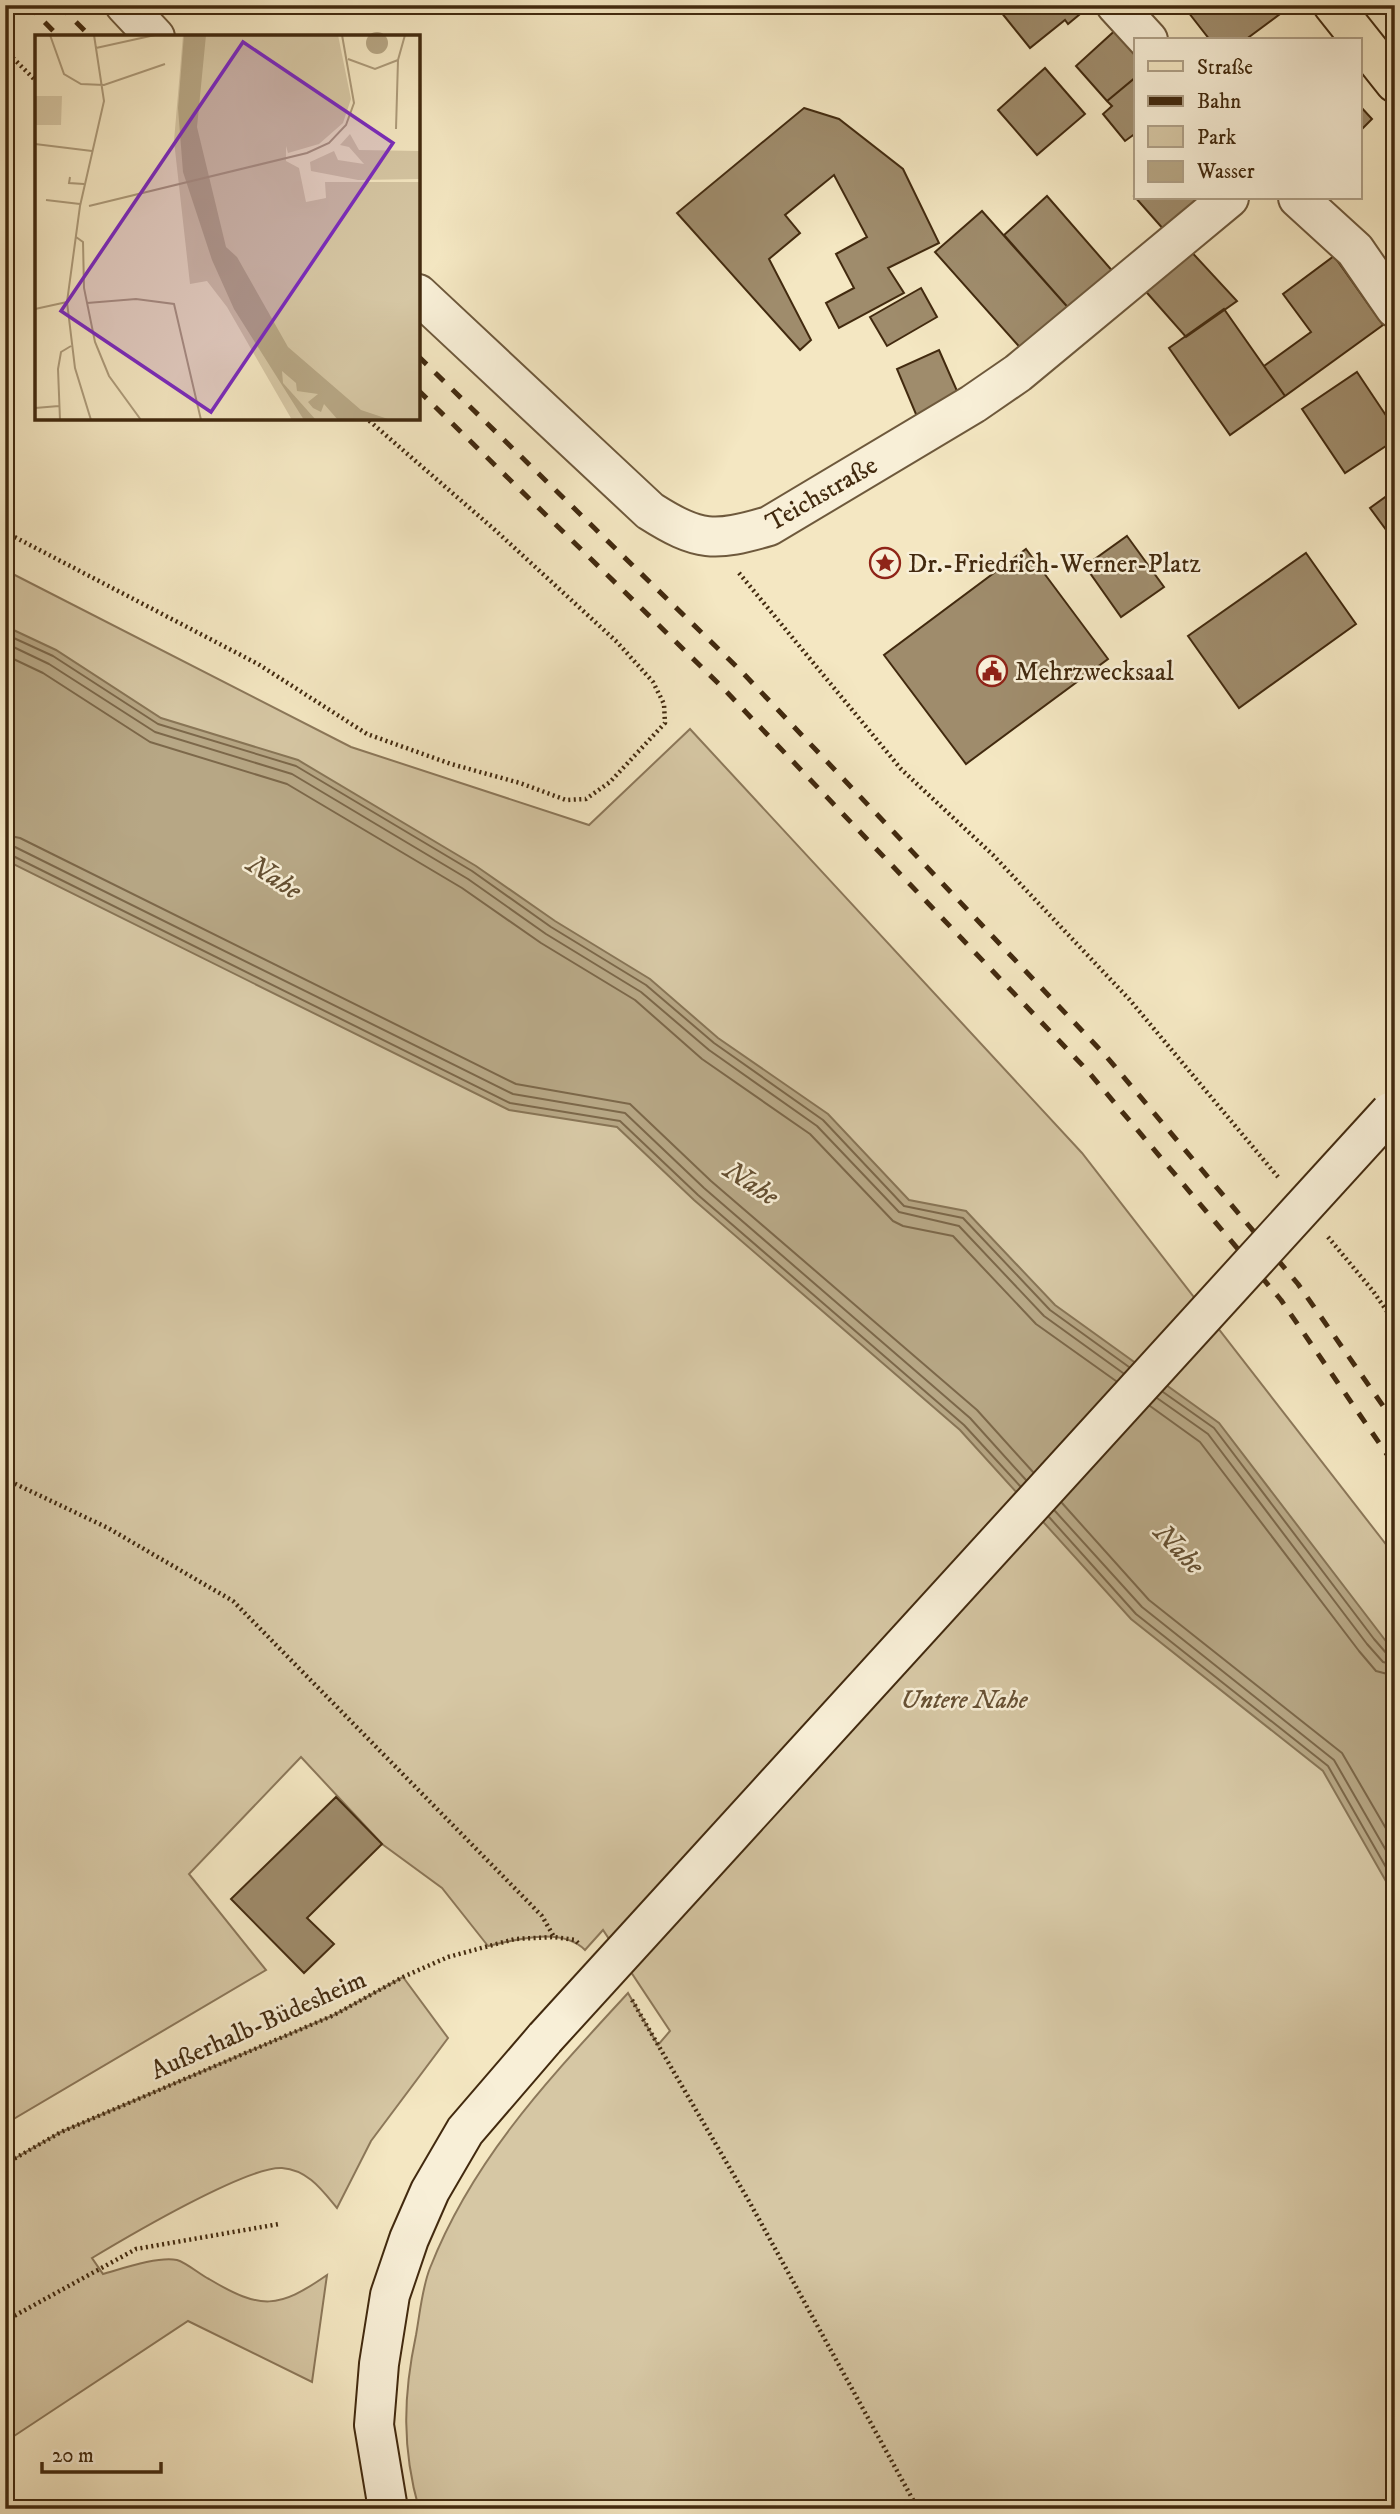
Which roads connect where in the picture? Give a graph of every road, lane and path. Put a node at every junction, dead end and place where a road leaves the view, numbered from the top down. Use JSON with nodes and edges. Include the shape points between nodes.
{"nodes":[{"id":1,"x":125,"y":5,"type":"edge"},
{"id":2,"x":1116,"y":5,"type":"edge"},
{"id":3,"x":1333,"y":5,"type":"edge"},
{"id":4,"x":153,"y":35,"type":"edge"},
{"id":5,"x":1146,"y":38,"type":"edge"},
{"id":6,"x":1359,"y":38,"type":"edge"},
{"id":7,"x":1362,"y":41,"type":"edge"},
{"id":8,"x":5,"y":50,"type":"edge"},
{"id":9,"x":35,"y":80,"type":"edge"},
{"id":10,"x":1395,"y":83,"type":"edge"},
{"id":11,"x":1227,"y":200,"type":"edge"},
{"id":12,"x":1300,"y":200,"type":"edge"},
{"id":13,"x":420,"y":296,"type":"edge"},
{"id":14,"x":1395,"y":308,"type":"edge"},
{"id":15,"x":368,"y":420,"type":"edge"},
{"id":16,"x":5,"y":532,"type":"edge"},
{"id":17,"x":709,"y":538,"type":"junction"},
{"id":18,"x":1392,"y":1110,"type":"edge"},
{"id":19,"x":1279,"y":1178,"type":"dead end"},
{"id":20,"x":1323,"y":1231,"type":"dead end"},
{"id":21,"x":1395,"y":1323,"type":"edge"},
{"id":22,"x":5,"y":1479,"type":"edge"},
{"id":23,"x":554,"y":1937,"type":"junction"},
{"id":24,"x":585,"y":1950,"type":"dead end"},
{"id":25,"x":628,"y":1993,"type":"dead end"},
{"id":26,"x":5,"y":2164,"type":"edge"},
{"id":27,"x":279,"y":2224,"type":"dead end"},
{"id":28,"x":5,"y":2321,"type":"edge"},
{"id":29,"x":388,"y":2509,"type":"edge"},
{"id":30,"x":918,"y":2509,"type":"edge"}],
"edges":[{"from":1,"to":4,"type":"street"},
{"from":2,"to":5,"type":"street"},
{"from":3,"to":6,"type":"main road"},
{"from":7,"to":10,"type":"main road"},
{"from":8,"to":9,"type":"path"},
{"from":11,"to":17,"type":"street","name":"Teichstraße","via":[[1018,373],[973,404],[769,526]]},
{"from":12,"to":14,"type":"street","via":[[1355,250]]},
{"from":13,"to":17,"type":"street","name":"Teichstraße","via":[[650,511],[678,529]]},
{"from":15,"to":16,"type":"path","via":[[617,642],[653,682],[664,704],[665,723],[610,782],[586,799],[566,800],[367,734],[258,664]]},
{"from":17,"to":19,"type":"path","via":[[901,769],[993,855],[1129,999]]},
{"from":18,"to":29,"type":"street","bridge":true,"via":[[465,2131],[430,2191],[393,2284],[374,2425]]},
{"from":20,"to":21,"type":"path"},
{"from":22,"to":23,"type":"path","via":[[108,1528],[233,1601],[542,1916]]},
{"from":23,"to":24,"type":"path","name":"Außerhalb-Büdesheim","via":[[575,1940]]},
{"from":23,"to":26,"type":"path","name":"Außerhalb-Büdesheim","via":[[515,1939],[448,1957],[334,2015],[61,2132]]},
{"from":25,"to":30,"type":"path"},
{"from":27,"to":28,"type":"path","via":[[135,2249]]}]}
